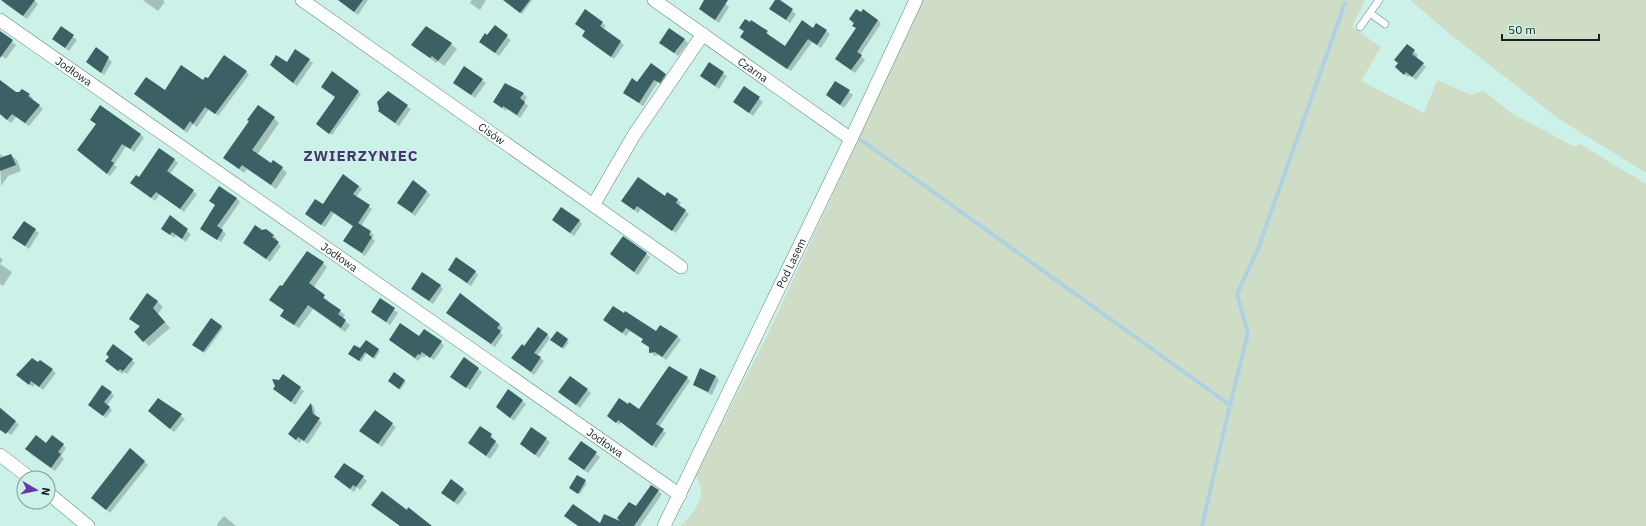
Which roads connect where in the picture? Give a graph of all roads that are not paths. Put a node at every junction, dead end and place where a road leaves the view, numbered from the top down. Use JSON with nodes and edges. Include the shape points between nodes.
{"nodes":[{"id":1,"x":302,"y":0,"type":"edge"},
{"id":2,"x":654,"y":0,"type":"edge"},
{"id":3,"x":916,"y":0,"type":"edge"},
{"id":4,"x":1379,"y":0,"type":"edge"},
{"id":5,"x":1370,"y":13,"type":"junction"},
{"id":6,"x":0,"y":20,"type":"edge"},
{"id":7,"x":1385,"y":24,"type":"dead end"},
{"id":8,"x":1360,"y":27,"type":"dead end"},
{"id":9,"x":703,"y":34,"type":"junction"},
{"id":10,"x":851,"y":139,"type":"junction"},
{"id":11,"x":594,"y":204,"type":"junction"},
{"id":12,"x":681,"y":267,"type":"dead end"},
{"id":13,"x":0,"y":455,"type":"edge"},
{"id":14,"x":20,"y":470,"type":"edge"},
{"id":15,"x":680,"y":495,"type":"junction"},
{"id":16,"x":56,"y":500,"type":"edge"},
{"id":17,"x":88,"y":526,"type":"edge"},
{"id":18,"x":664,"y":526,"type":"edge"}],
"edges":[{"from":1,"to":11,"type":"street","name":"Cisów"},
{"from":2,"to":9,"type":"street","name":"Czarna"},
{"from":3,"to":10,"type":"street","name":"Pod Lasem"},
{"from":4,"to":5,"type":"lane"},
{"from":5,"to":7,"type":"lane"},
{"from":5,"to":8,"type":"lane"},
{"from":6,"to":15,"type":"street","name":"Jodłowa"},
{"from":9,"to":10,"type":"street","name":"Czarna"},
{"from":9,"to":11,"type":"street","via":[[634,135]]},
{"from":10,"to":15,"type":"street","name":"Pod Lasem"},
{"from":11,"to":12,"type":"street","name":"Cisów"},
{"from":13,"to":14,"type":"street"},
{"from":15,"to":18,"type":"street","name":"Pod Lasem"},
{"from":16,"to":17,"type":"street"}]}
